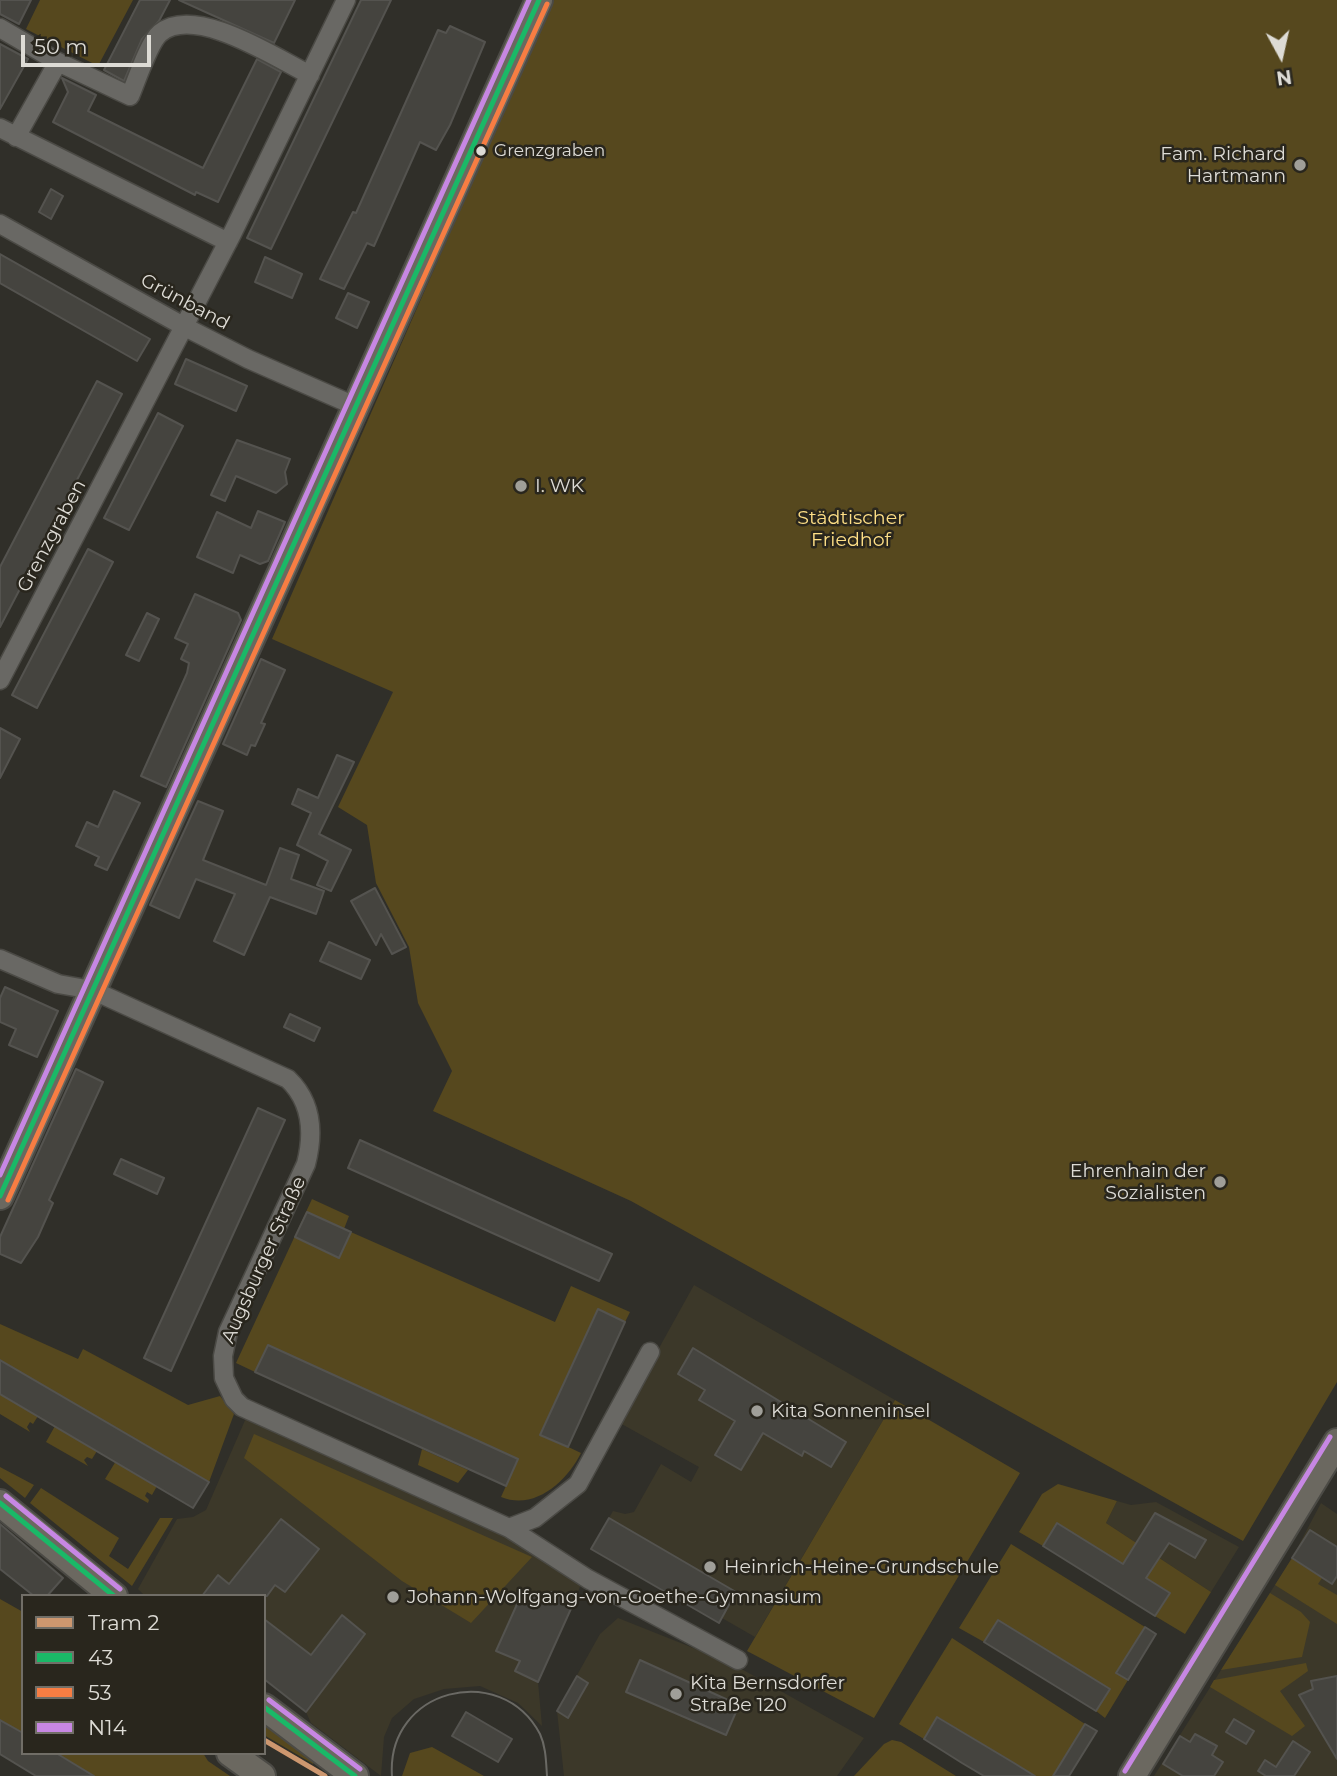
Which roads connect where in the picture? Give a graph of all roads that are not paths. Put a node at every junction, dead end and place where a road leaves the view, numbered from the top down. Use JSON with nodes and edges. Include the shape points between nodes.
{"nodes":[{"id":1,"x":346,"y":0,"type":"edge"},
{"id":2,"x":539,"y":0,"type":"edge"},
{"id":3,"x":0,"y":28,"type":"edge"},
{"id":4,"x":58,"y":62,"type":"junction"},
{"id":5,"x":310,"y":75,"type":"junction"},
{"id":6,"x":8,"y":132,"type":"edge"},
{"id":7,"x":0,"y":224,"type":"edge"},
{"id":8,"x":228,"y":242,"type":"junction"},
{"id":9,"x":185,"y":327,"type":"junction"},
{"id":10,"x":355,"y":406,"type":"junction"},
{"id":11,"x":0,"y":680,"type":"edge"},
{"id":12,"x":0,"y":959,"type":"edge"},
{"id":13,"x":92,"y":990,"type":"junction"},
{"id":14,"x":0,"y":1196,"type":"edge"},
{"id":15,"x":650,"y":1352,"type":"dead end"},
{"id":16,"x":1337,"y":1442,"type":"edge"},
{"id":17,"x":0,"y":1503,"type":"edge"},
{"id":18,"x":509,"y":1528,"type":"junction"},
{"id":19,"x":112,"y":1594,"type":"edge"},
{"id":20,"x":738,"y":1660,"type":"dead end"},
{"id":21,"x":266,"y":1709,"type":"edge"},
{"id":22,"x":233,"y":1755,"type":"edge"},
{"id":23,"x":262,"y":1776,"type":"edge"},
{"id":24,"x":355,"y":1776,"type":"edge"},
{"id":25,"x":1132,"y":1776,"type":"edge"}],
"edges":[{"from":1,"to":5,"type":"street","name":"Grenzgraben"},
{"from":2,"to":10,"type":"street"},
{"from":3,"to":4,"type":"street"},
{"from":4,"to":5,"type":"street","via":[[130,96],[159,34],[178,23],[212,27]]},
{"from":4,"to":6,"type":"street"},
{"from":5,"to":8,"type":"street","name":"Grenzgraben"},
{"from":6,"to":8,"type":"street"},
{"from":7,"to":9,"type":"street","name":"Grünband"},
{"from":8,"to":9,"type":"street","name":"Grenzgraben"},
{"from":9,"to":10,"type":"street","name":"Grünband"},
{"from":9,"to":11,"type":"street","name":"Grenzgraben"},
{"from":10,"to":13,"type":"street"},
{"from":12,"to":13,"type":"street","name":"Augsburger Straße","via":[[58,985]]},
{"from":13,"to":14,"type":"street"},
{"from":13,"to":18,"type":"street","name":"Augsburger Straße","via":[[288,1079],[307,1105],[310,1149],[306,1164],[228,1332],[222,1365],[234,1399],[242,1407]]},
{"from":15,"to":18,"type":"street","via":[[578,1484],[535,1518]]},
{"from":16,"to":25,"type":"street"},
{"from":17,"to":19,"type":"street"},
{"from":18,"to":20,"type":"street","name":"Augsburger Straße","via":[[588,1579]]},
{"from":21,"to":24,"type":"street"},
{"from":22,"to":23,"type":"street"}]}
